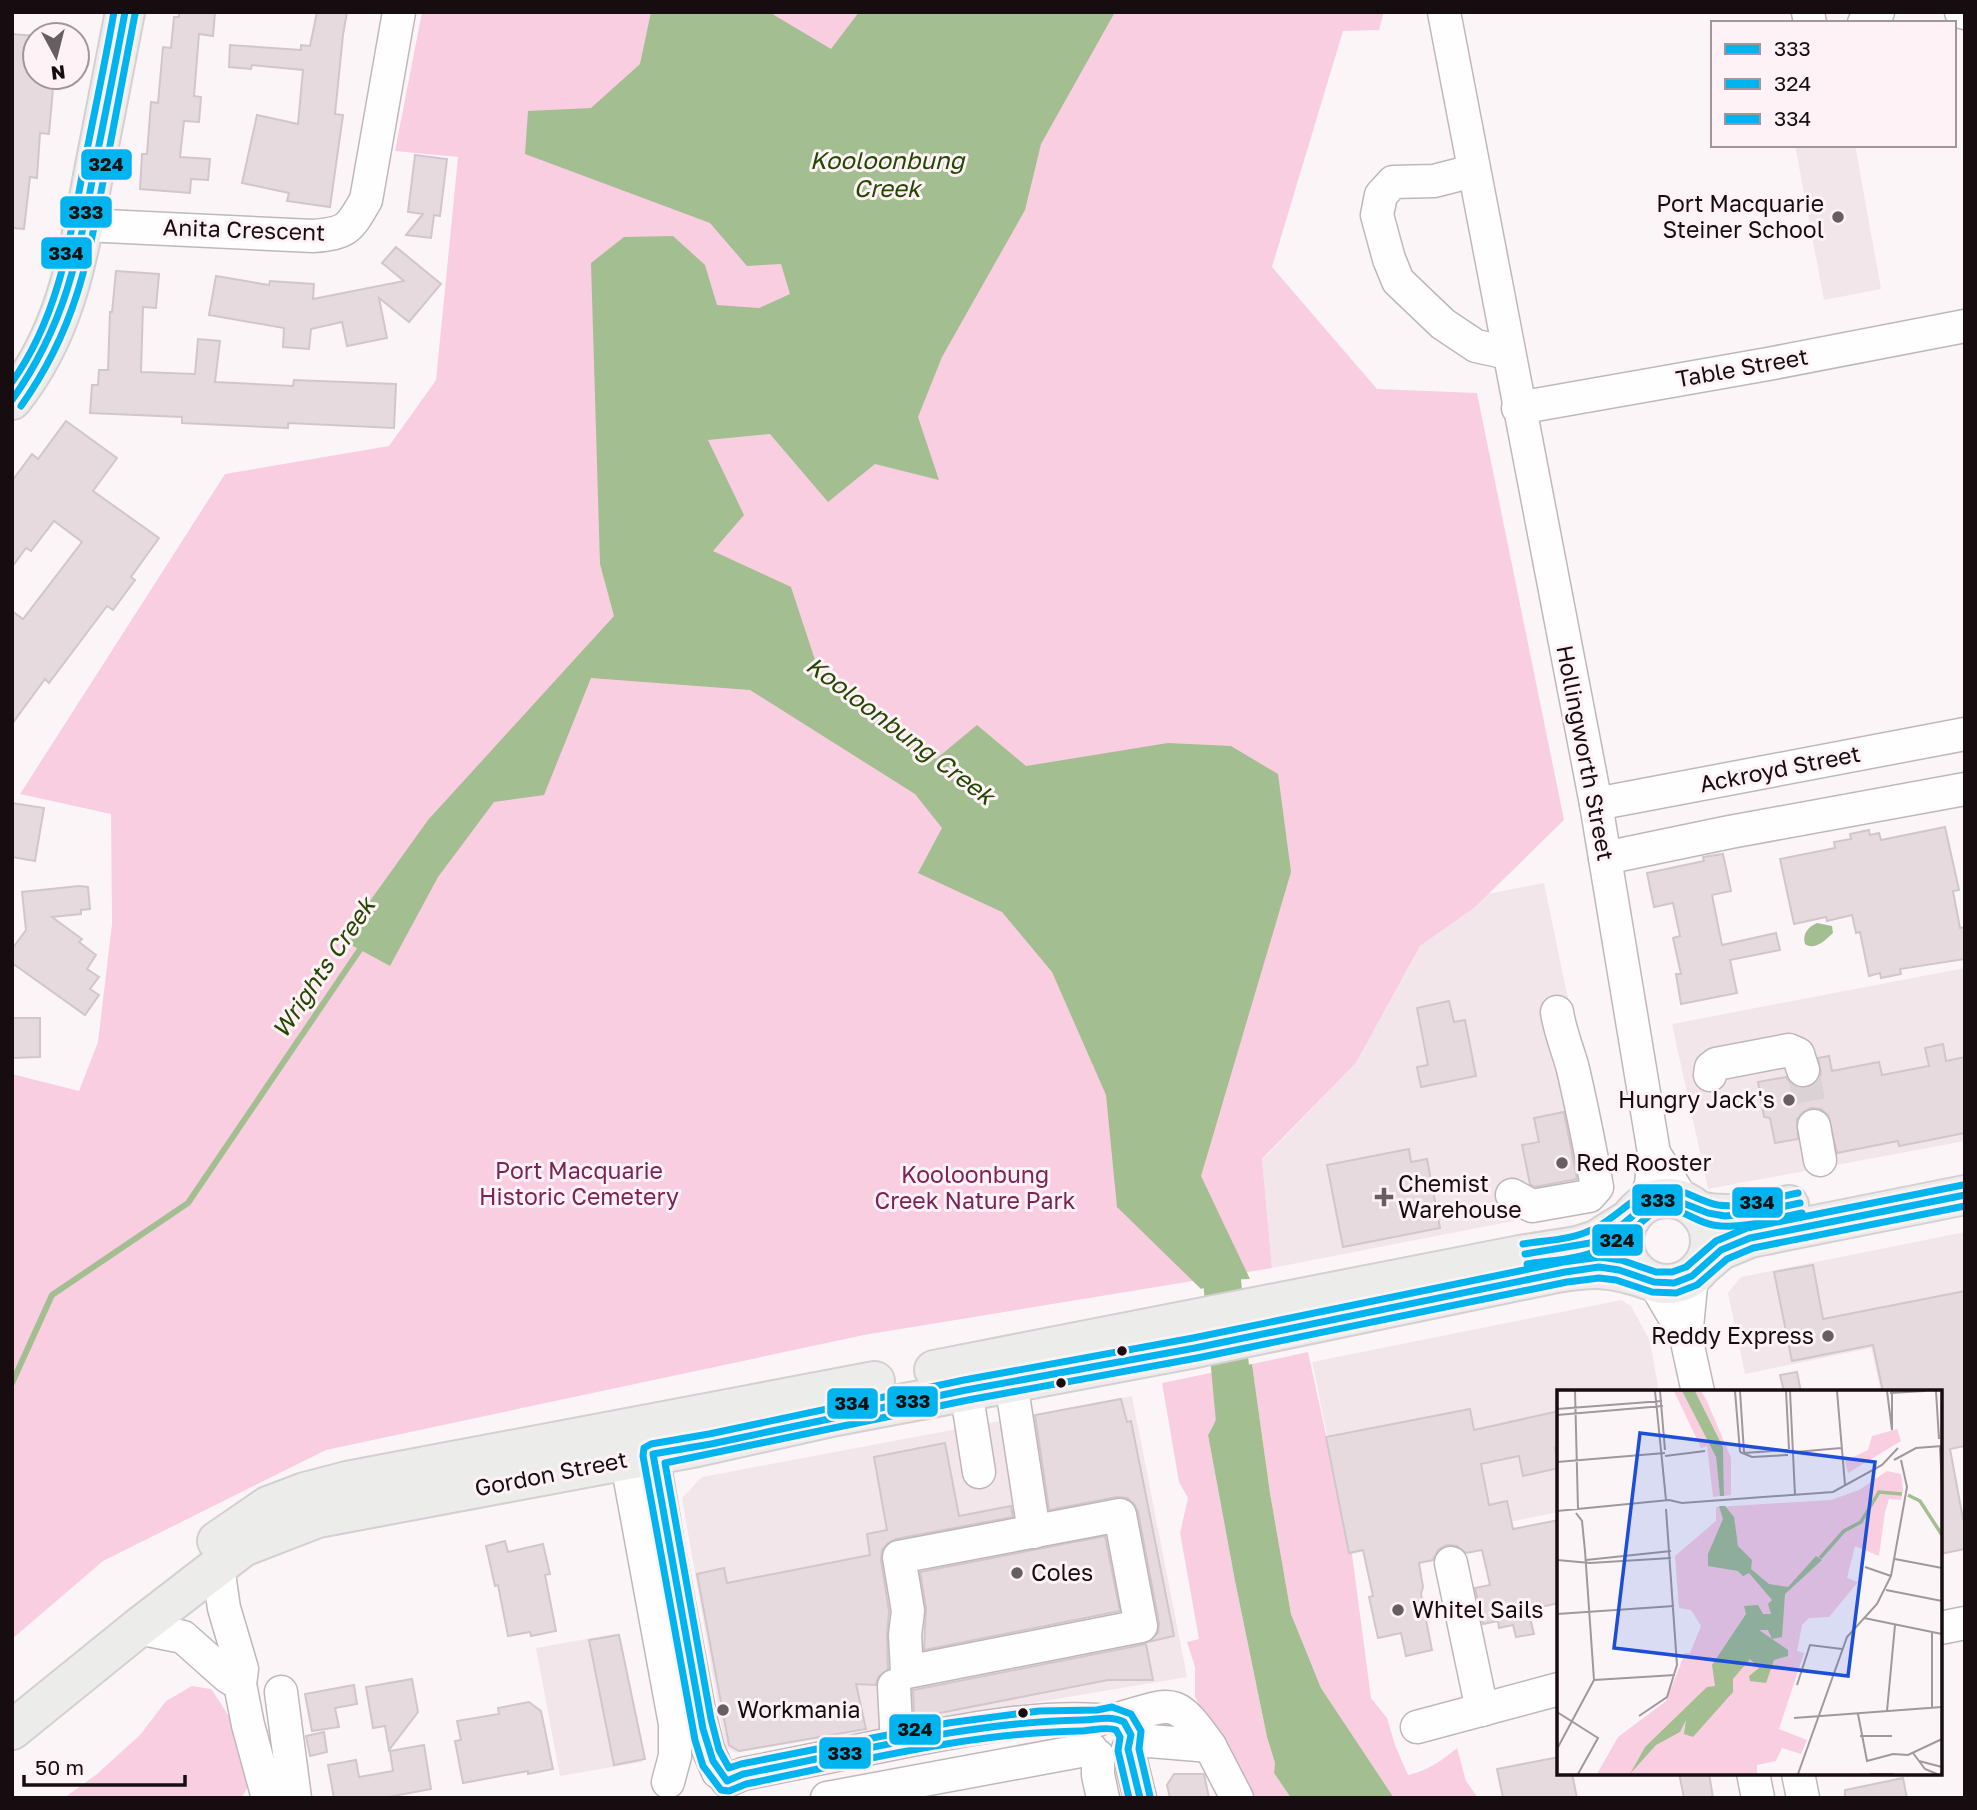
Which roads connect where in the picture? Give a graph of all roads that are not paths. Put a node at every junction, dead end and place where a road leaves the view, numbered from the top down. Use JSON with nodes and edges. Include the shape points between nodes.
{"nodes":[{"id":1,"x":125,"y":12,"type":"edge"},
{"id":2,"x":399,"y":12,"type":"edge"},
{"id":3,"x":1444,"y":12,"type":"edge"},
{"id":4,"x":1473,"y":171,"type":"junction"},
{"id":5,"x":84,"y":225,"type":"junction"},
{"id":6,"x":1965,"y":326,"type":"edge"},
{"id":7,"x":1508,"y":353,"type":"junction"},
{"id":8,"x":12,"y":400,"type":"edge"},
{"id":9,"x":1518,"y":408,"type":"junction"},
{"id":10,"x":1965,"y":734,"type":"edge"},
{"id":11,"x":1965,"y":789,"type":"edge"},
{"id":12,"x":1596,"y":804,"type":"junction"},
{"id":13,"x":1605,"y":858,"type":"junction"},
{"id":14,"x":1557,"y":1012,"type":"dead end"},
{"id":15,"x":1803,"y":1070,"type":"tunnel mouth"},
{"id":16,"x":1710,"y":1075,"type":"dead end"},
{"id":17,"x":1814,"y":1126,"type":"tunnel mouth"},
{"id":18,"x":1654,"y":1153,"type":"junction"},
{"id":19,"x":1820,"y":1160,"type":"dead end"},
{"id":20,"x":1965,"y":1171,"type":"edge"},
{"id":21,"x":1512,"y":1195,"type":"dead end"},
{"id":22,"x":1965,"y":1195,"type":"edge"},
{"id":23,"x":1690,"y":1206,"type":"junction"},
{"id":24,"x":1636,"y":1212,"type":"junction"},
{"id":25,"x":1697,"y":1271,"type":"junction"},
{"id":26,"x":1650,"y":1280,"type":"junction"},
{"id":27,"x":1255,"y":1321,"type":"junction"},
{"id":28,"x":1194,"y":1333,"type":"junction"},
{"id":29,"x":1686,"y":1336,"type":"junction"},
{"id":30,"x":1011,"y":1382,"type":"junction"},
{"id":31,"x":966,"y":1390,"type":"junction"},
{"id":32,"x":1698,"y":1390,"type":"edge"},
{"id":33,"x":637,"y":1441,"type":"junction"},
{"id":34,"x":979,"y":1472,"type":"dead end"},
{"id":35,"x":1034,"y":1532,"type":"junction"},
{"id":36,"x":1451,"y":1563,"type":"dead end"},
{"id":37,"x":218,"y":1567,"type":"junction"},
{"id":38,"x":1965,"y":1623,"type":"edge"},
{"id":39,"x":138,"y":1628,"type":"junction"},
{"id":40,"x":1942,"y":1628,"type":"edge"},
{"id":41,"x":240,"y":1684,"type":"junction"},
{"id":42,"x":894,"y":1686,"type":"dead end"},
{"id":43,"x":1557,"y":1690,"type":"edge"},
{"id":44,"x":281,"y":1692,"type":"dead end"},
{"id":45,"x":12,"y":1703,"type":"edge"},
{"id":46,"x":1482,"y":1710,"type":"junction"},
{"id":47,"x":1417,"y":1727,"type":"dead end"},
{"id":48,"x":12,"y":1730,"type":"edge"},
{"id":49,"x":1111,"y":1739,"type":"junction"},
{"id":50,"x":899,"y":1742,"type":"junction"},
{"id":51,"x":1753,"y":1775,"type":"edge"},
{"id":52,"x":1798,"y":1775,"type":"edge"},
{"id":53,"x":726,"y":1784,"type":"edge"},
{"id":54,"x":666,"y":1790,"type":"edge"},
{"id":55,"x":902,"y":1791,"type":"edge"},
{"id":56,"x":268,"y":1798,"type":"edge"},
{"id":57,"x":295,"y":1798,"type":"edge"},
{"id":58,"x":827,"y":1798,"type":"edge"},
{"id":59,"x":1103,"y":1798,"type":"edge"},
{"id":60,"x":1140,"y":1798,"type":"edge"},
{"id":61,"x":1237,"y":1798,"type":"edge"},
{"id":62,"x":1758,"y":1798,"type":"edge"},
{"id":63,"x":1803,"y":1798,"type":"edge"}],
"edges":[{"from":1,"to":5,"type":"main road"},
{"from":2,"to":5,"type":"street","name":"Anita Crescent","via":[[366,200],[352,225],[335,234],[313,236]]},
{"from":3,"to":4,"type":"street","name":"Hollingworth Street"},
{"from":4,"to":7,"type":"street","name":"Hollingworth Street"},
{"from":4,"to":7,"type":"street","via":[[1434,181],[1393,182],[1381,195],[1377,215],[1398,281],[1465,339]]},
{"from":5,"to":8,"type":"main road","via":[[56,328],[33,373]]},
{"from":6,"to":9,"type":"street","name":"Table Street"},
{"from":7,"to":9,"type":"street","name":"Hollingworth Street"},
{"from":9,"to":12,"type":"street","name":"Hollingworth Street"},
{"from":10,"to":12,"type":"street","name":"Ackroyd Street"},
{"from":11,"to":13,"type":"street"},
{"from":12,"to":13,"type":"street","name":"Hollingworth Street"},
{"from":13,"to":18,"type":"street","name":"Hollingworth Street"},
{"from":14,"to":21,"type":"street","via":[[1597,1187],[1589,1196],[1532,1206]]},
{"from":15,"to":16,"type":"street","via":[[1798,1054],[1789,1050],[1716,1064]]},
{"from":17,"to":19,"type":"street"},
{"from":18,"to":23,"type":"street","name":"Hollingworth Street"},
{"from":18,"to":24,"type":"street","name":"Hollingworth Street","via":[[1651,1185]]},
{"from":20,"to":23,"type":"main road","via":[[1761,1211],[1718,1215]]},
{"from":22,"to":25,"type":"main road","via":[[1750,1238],[1721,1250]]},
{"from":23,"to":24,"type":"main road","via":[[1674,1199],[1657,1199]]},
{"from":23,"to":25,"type":"main road","via":[[1704,1219],[1710,1236],[1709,1249]]},
{"from":24,"to":26,"type":"main road","via":[[1624,1237],[1626,1253],[1637,1271]]},
{"from":24,"to":27,"type":"main road","name":"Gordon Street","via":[[1596,1240],[1577,1246]]},
{"from":25,"to":26,"type":"main road","via":[[1674,1283]]},
{"from":25,"to":29,"type":"street"},
{"from":26,"to":27,"type":"main road","name":"Gordon Street","via":[[1599,1267]]},
{"from":26,"to":29,"type":"street"},
{"from":27,"to":28,"type":"main road","name":"Gordon Street"},
{"from":28,"to":30,"type":"main road","name":"Gordon Street"},
{"from":28,"to":33,"type":"main road","name":"Gordon Street"},
{"from":29,"to":32,"type":"street"},
{"from":30,"to":31,"type":"main road","name":"Gordon Street"},
{"from":30,"to":35,"type":"street"},
{"from":31,"to":33,"type":"main road","name":"Gordon Street","via":[[697,1447]]},
{"from":31,"to":34,"type":"street"},
{"from":33,"to":37,"type":"main road","name":"Gordon Street","via":[[318,1518],[243,1547]]},
{"from":33,"to":45,"type":"main road","name":"Gordon Street","via":[[479,1457],[347,1480],[268,1506],[156,1584]]},
{"from":33,"to":53,"type":"street","via":[[669,1551],[708,1749]]},
{"from":33,"to":54,"type":"street","via":[[675,1724],[675,1756]]},
{"from":35,"to":35,"type":"street","via":[[1120,1515],[1141,1626],[907,1672],[908,1611],[899,1557]]},
{"from":36,"to":46,"type":"street"},
{"from":37,"to":39,"type":"main road","name":"Gordon Street"},
{"from":37,"to":41,"type":"street","via":[[224,1608],[242,1669]]},
{"from":38,"to":40,"type":"street"},
{"from":39,"to":41,"type":"street","via":[[183,1637]]},
{"from":39,"to":48,"type":"main road","name":"Gordon Street"},
{"from":41,"to":56,"type":"street"},
{"from":42,"to":50,"type":"street"},
{"from":43,"to":46,"type":"street"},
{"from":44,"to":57,"type":"street"},
{"from":46,"to":47,"type":"street"},
{"from":49,"to":50,"type":"street","via":[[1073,1719]]},
{"from":49,"to":55,"type":"street"},
{"from":49,"to":59,"type":"street","via":[[1098,1775]]},
{"from":49,"to":60,"type":"street"},
{"from":49,"to":61,"type":"street","via":[[1210,1746]]},
{"from":50,"to":53,"type":"street","via":[[743,1774]]},
{"from":51,"to":62,"type":"street"},
{"from":52,"to":63,"type":"street"},
{"from":53,"to":54,"type":"street","via":[[701,1767],[688,1768],[677,1773]]},
{"from":55,"to":58,"type":"street"}]}
